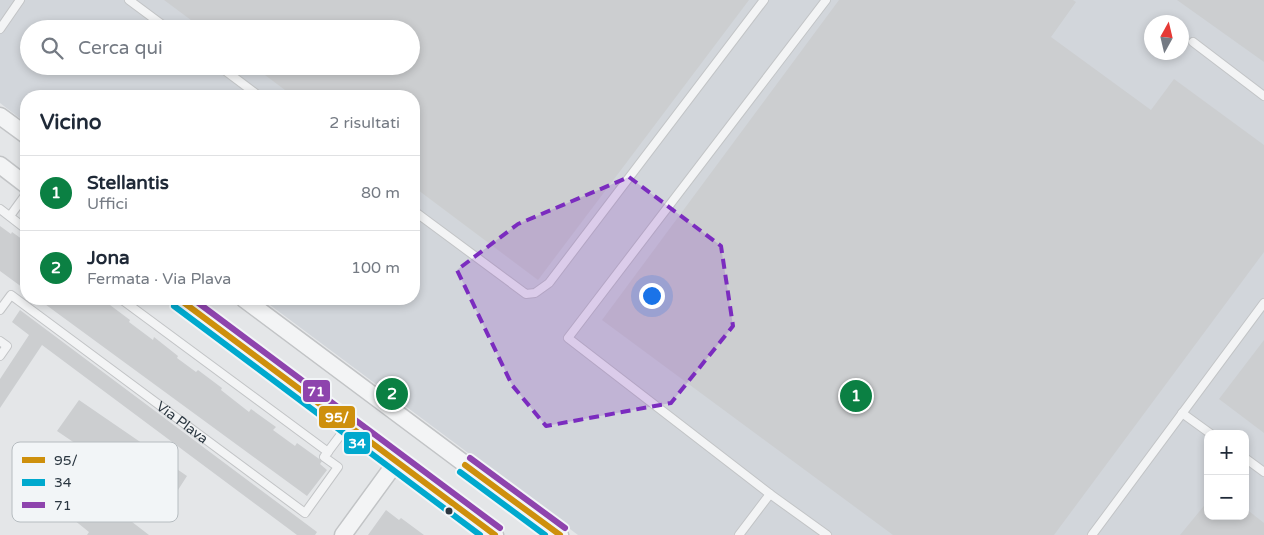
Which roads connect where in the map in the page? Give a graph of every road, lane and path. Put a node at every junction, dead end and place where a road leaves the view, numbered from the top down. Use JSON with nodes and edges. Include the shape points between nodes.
{"nodes":[{"id":1,"x":20,"y":0,"type":"edge"},
{"id":2,"x":129,"y":0,"type":"edge"},
{"id":3,"x":764,"y":0,"type":"edge"},
{"id":4,"x":826,"y":0,"type":"edge"},
{"id":5,"x":156,"y":20,"type":"edge"},
{"id":6,"x":0,"y":28,"type":"edge"},
{"id":7,"x":1193,"y":42,"type":"dead end"},
{"id":8,"x":231,"y":75,"type":"edge"},
{"id":9,"x":251,"y":90,"type":"edge"},
{"id":10,"x":1264,"y":96,"type":"edge"},
{"id":11,"x":0,"y":116,"type":"edge"},
{"id":12,"x":20,"y":131,"type":"edge"},
{"id":13,"x":0,"y":166,"type":"edge"},
{"id":14,"x":20,"y":181,"type":"edge"},
{"id":15,"x":20,"y":202,"type":"edge"},
{"id":16,"x":0,"y":209,"type":"edge"},
{"id":17,"x":420,"y":215,"type":"edge"},
{"id":18,"x":10,"y":216,"type":"junction"},
{"id":19,"x":20,"y":224,"type":"edge"},
{"id":20,"x":20,"y":302,"type":"edge"},
{"id":21,"x":1264,"y":304,"type":"edge"},
{"id":22,"x":24,"y":305,"type":"edge"},
{"id":23,"x":129,"y":305,"type":"edge"},
{"id":24,"x":187,"y":305,"type":"edge"},
{"id":25,"x":252,"y":305,"type":"edge"},
{"id":26,"x":0,"y":310,"type":"edge"},
{"id":27,"x":0,"y":341,"type":"edge"},
{"id":28,"x":0,"y":356,"type":"edge"},
{"id":29,"x":1182,"y":413,"type":"junction"},
{"id":30,"x":348,"y":425,"type":"junction"},
{"id":31,"x":1205,"y":430,"type":"edge"},
{"id":32,"x":328,"y":452,"type":"junction"},
{"id":33,"x":1249,"y":461,"type":"edge"},
{"id":34,"x":397,"y":462,"type":"junction"},
{"id":35,"x":1264,"y":472,"type":"edge"},
{"id":36,"x":770,"y":494,"type":"junction"},
{"id":37,"x":343,"y":535,"type":"edge"},
{"id":38,"x":495,"y":535,"type":"edge"},
{"id":39,"x":560,"y":535,"type":"edge"},
{"id":40,"x":740,"y":535,"type":"edge"},
{"id":41,"x":826,"y":535,"type":"edge"},
{"id":42,"x":1092,"y":535,"type":"edge"}],
"edges":[{"from":1,"to":6,"type":"lane"},
{"from":2,"to":5,"type":"lane"},
{"from":3,"to":17,"type":"lane","via":[[549,283],[536,293],[526,294]]},
{"from":4,"to":36,"type":"lane","via":[[568,338]]},
{"from":7,"to":10,"type":"lane"},
{"from":8,"to":9,"type":"lane"},
{"from":11,"to":12,"type":"street"},
{"from":13,"to":14,"type":"street"},
{"from":15,"to":18,"type":"lane"},
{"from":16,"to":18,"type":"lane"},
{"from":18,"to":19,"type":"lane"},
{"from":20,"to":26,"type":"lane","name":"Via Plava","via":[[11,295]]},
{"from":21,"to":29,"type":"lane"},
{"from":22,"to":32,"type":"lane","name":"Via Plava","via":[[305,513],[338,467],[324,457]]},
{"from":23,"to":32,"type":"lane","name":"Via Plava"},
{"from":24,"to":30,"type":"street"},
{"from":25,"to":39,"type":"street"},
{"from":27,"to":28,"type":"lane","via":[[6,346]]},
{"from":29,"to":31,"type":"lane"},
{"from":29,"to":42,"type":"lane"},
{"from":30,"to":32,"type":"lane"},
{"from":30,"to":34,"type":"street"},
{"from":33,"to":35,"type":"lane"},
{"from":34,"to":37,"type":"street"},
{"from":34,"to":38,"type":"street"},
{"from":36,"to":40,"type":"lane"},
{"from":36,"to":41,"type":"lane"}]}
